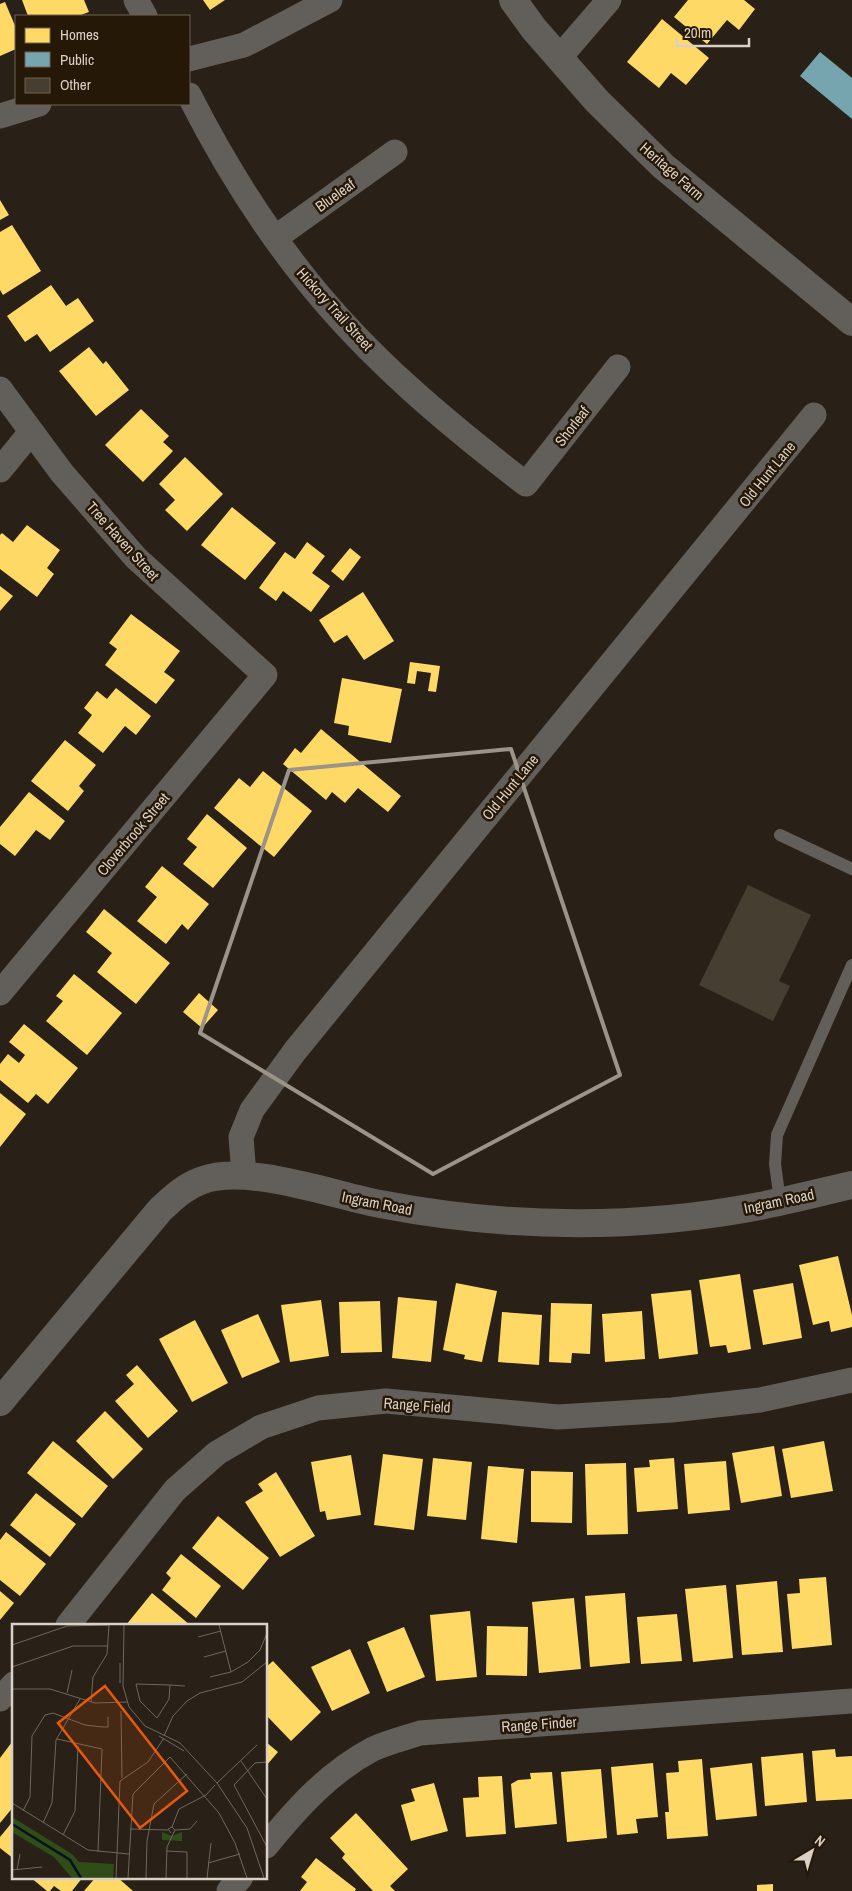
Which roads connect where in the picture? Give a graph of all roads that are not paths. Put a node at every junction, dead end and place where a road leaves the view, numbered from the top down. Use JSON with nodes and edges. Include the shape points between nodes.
{"nodes":[{"id":1,"x":136,"y":0,"type":"edge"},
{"id":2,"x":330,"y":0,"type":"edge"},
{"id":3,"x":513,"y":0,"type":"edge"},
{"id":4,"x":609,"y":0,"type":"edge"},
{"id":5,"x":144,"y":15,"type":"edge"},
{"id":6,"x":559,"y":58,"type":"junction"},
{"id":7,"x":190,"y":59,"type":"edge"},
{"id":8,"x":190,"y":97,"type":"edge"},
{"id":9,"x":36,"y":105,"type":"edge"},
{"id":10,"x":0,"y":116,"type":"edge"},
{"id":11,"x":395,"y":152,"type":"dead end"},
{"id":12,"x":275,"y":238,"type":"junction"},
{"id":13,"x":852,"y":322,"type":"edge"},
{"id":14,"x":618,"y":367,"type":"dead end"},
{"id":15,"x":0,"y":389,"type":"edge"},
{"id":16,"x":814,"y":415,"type":"dead end"},
{"id":17,"x":31,"y":432,"type":"junction"},
{"id":18,"x":0,"y":470,"type":"edge"},
{"id":19,"x":526,"y":484,"type":"joint"},
{"id":20,"x":265,"y":675,"type":"joint"},
{"id":21,"x":780,"y":835,"type":"dead end"},
{"id":22,"x":852,"y":869,"type":"edge"},
{"id":23,"x":852,"y":965,"type":"edge"},
{"id":24,"x":0,"y":993,"type":"edge"},
{"id":25,"x":244,"y":1175,"type":"junction"},
{"id":26,"x":852,"y":1185,"type":"edge"},
{"id":27,"x":780,"y":1202,"type":"junction"},
{"id":28,"x":852,"y":1380,"type":"edge"},
{"id":29,"x":0,"y":1402,"type":"edge"},
{"id":30,"x":69,"y":1624,"type":"edge"},
{"id":31,"x":12,"y":1686,"type":"edge"},
{"id":32,"x":0,"y":1699,"type":"edge"},
{"id":33,"x":852,"y":1701,"type":"edge"},
{"id":34,"x":268,"y":1844,"type":"edge"},
{"id":35,"x":240,"y":1878,"type":"edge"},
{"id":36,"x":229,"y":1891,"type":"edge"}],
"edges":[{"from":1,"to":5,"type":"street"},
{"from":2,"to":7,"type":"street","via":[[244,45]]},
{"from":3,"to":6,"type":"street","name":"Heritage Farm"},
{"from":4,"to":6,"type":"street"},
{"from":6,"to":13,"type":"street","name":"Heritage Farm","via":[[596,101],[663,166]]},
{"from":8,"to":12,"type":"street","name":"Hickory Trail Street","via":[[224,161]]},
{"from":9,"to":10,"type":"street"},
{"from":11,"to":12,"type":"street","name":"Blueleaf"},
{"from":12,"to":19,"type":"street","name":"Hickory Trail Street","via":[[310,284],[378,358],[442,417]]},
{"from":14,"to":19,"type":"street","name":"Shorleaf"},
{"from":15,"to":17,"type":"street","name":"Tree Haven Street"},
{"from":16,"to":25,"type":"street","name":"Old Hunt Lane","via":[[295,1051],[252,1110],[241,1138]]},
{"from":17,"to":18,"type":"street"},
{"from":17,"to":20,"type":"street","name":"Tree Haven Street","via":[[136,558]]},
{"from":20,"to":24,"type":"street","name":"Cloverbrook Street"},
{"from":21,"to":22,"type":"lane"},
{"from":23,"to":27,"type":"lane","via":[[776,1135],[775,1164]]},
{"from":25,"to":27,"type":"street","name":"Ingram Road","via":[[407,1209],[467,1219],[520,1222],[595,1223],[668,1219]]},
{"from":25,"to":29,"type":"street","name":"Ingram Road","via":[[204,1179],[177,1194]]},
{"from":26,"to":27,"type":"street","name":"Ingram Road"},
{"from":28,"to":30,"type":"street","name":"Range Field","via":[[760,1400],[672,1410],[558,1417],[386,1401],[318,1408],[261,1427],[217,1453],[176,1490]]},
{"from":31,"to":32,"type":"street"},
{"from":33,"to":34,"type":"street","name":"Range Finder","via":[[420,1733],[374,1749],[333,1774],[295,1810]]},
{"from":35,"to":36,"type":"street"}]}
